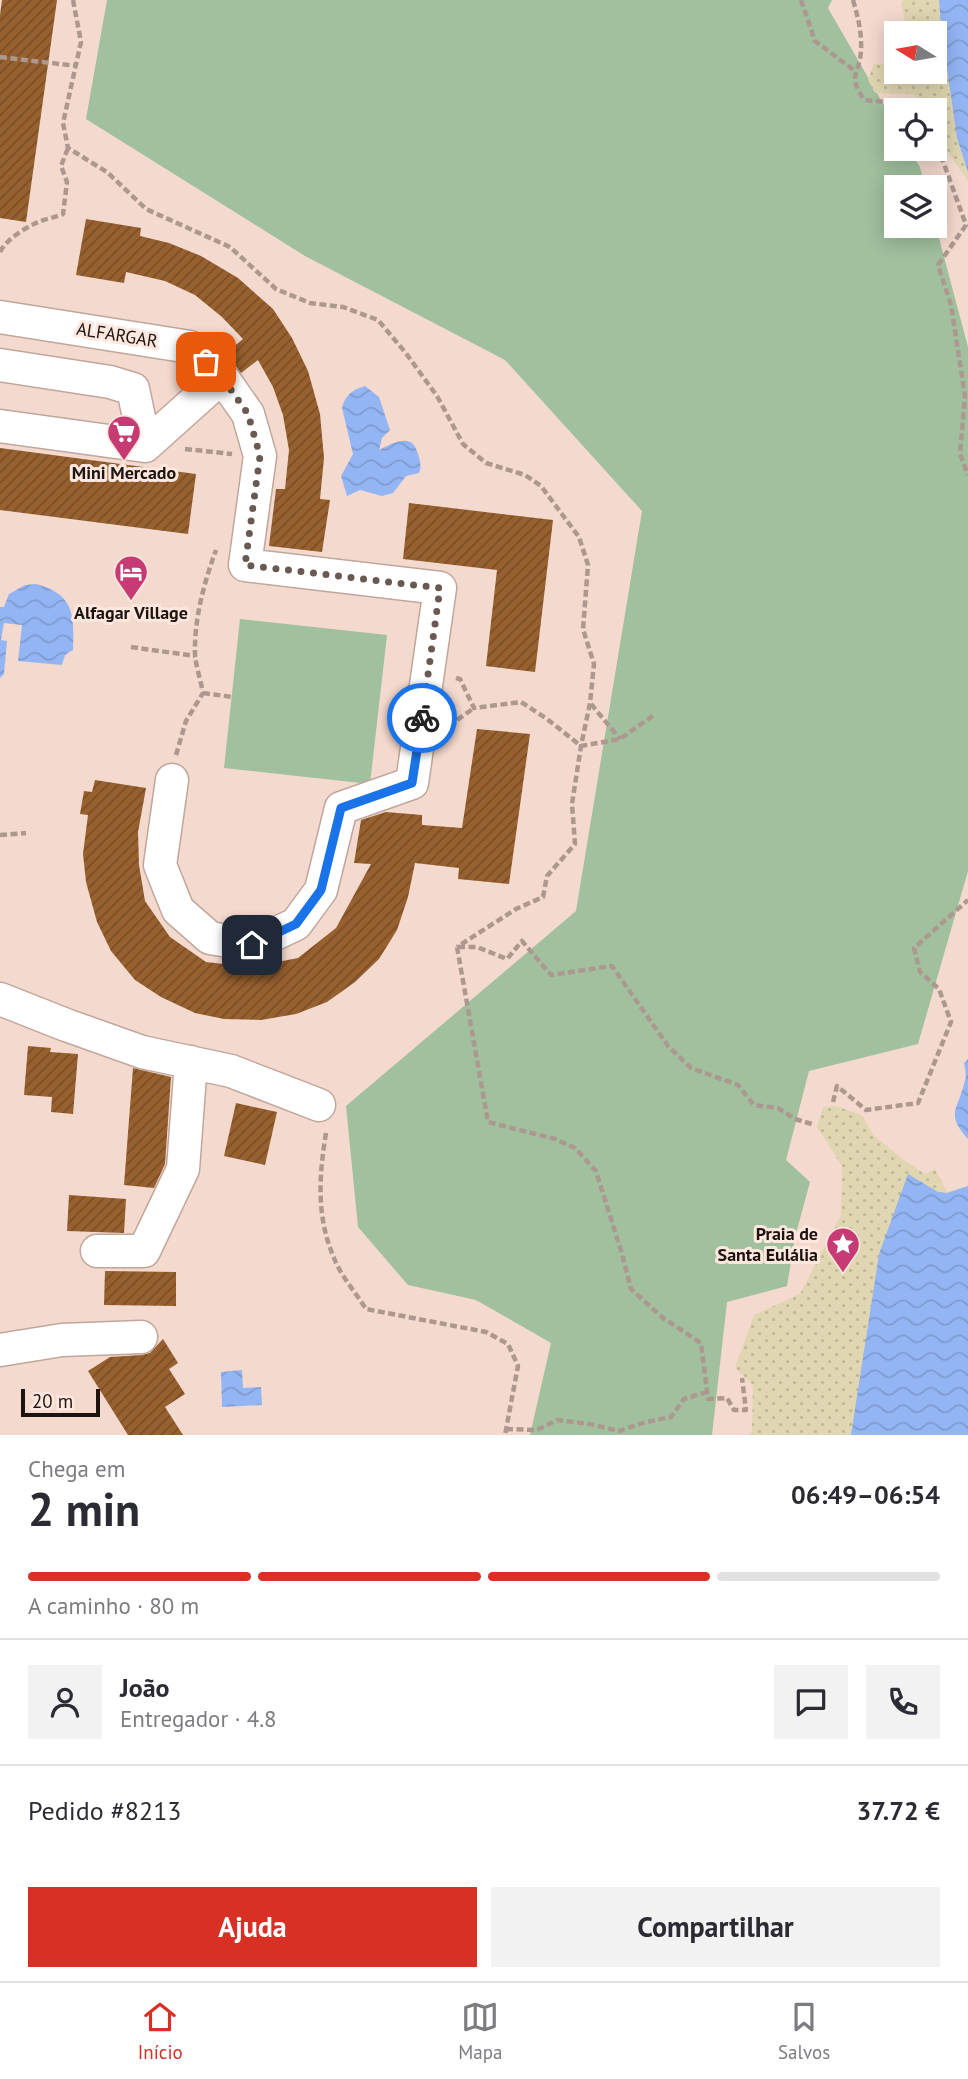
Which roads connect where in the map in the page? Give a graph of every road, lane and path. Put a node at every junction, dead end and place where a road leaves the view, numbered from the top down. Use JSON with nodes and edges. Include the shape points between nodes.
{"nodes":[{"id":1,"x":73,"y":0,"type":"edge"},
{"id":2,"x":801,"y":0,"type":"edge"},
{"id":3,"x":853,"y":0,"type":"edge"},
{"id":4,"x":0,"y":57,"type":"edge"},
{"id":5,"x":77,"y":66,"type":"junction"},
{"id":6,"x":855,"y":71,"type":"junction"},
{"id":7,"x":884,"y":102,"type":"edge"},
{"id":8,"x":68,"y":149,"type":"junction"},
{"id":9,"x":943,"y":161,"type":"edge"},
{"id":10,"x":0,"y":252,"type":"edge"},
{"id":11,"x":0,"y":317,"type":"edge"},
{"id":12,"x":0,"y":365,"type":"edge"},
{"id":13,"x":222,"y":377,"type":"junction"},
{"id":14,"x":0,"y":426,"type":"edge"},
{"id":15,"x":145,"y":446,"type":"junction"},
{"id":16,"x":260,"y":456,"type":"junction"},
{"id":17,"x":968,"y":475,"type":"edge"},
{"id":18,"x":203,"y":588,"type":"dead end"},
{"id":19,"x":131,"y":647,"type":"dead end"},
{"id":20,"x":195,"y":656,"type":"junction"},
{"id":21,"x":428,"y":671,"type":"junction"},
{"id":22,"x":203,"y":693,"type":"junction"},
{"id":23,"x":232,"y":697,"type":"dead end"},
{"id":24,"x":590,"y":704,"type":"junction"},
{"id":25,"x":654,"y":715,"type":"dead end"},
{"id":26,"x":620,"y":739,"type":"junction"},
{"id":27,"x":581,"y":746,"type":"junction"},
{"id":28,"x":177,"y":748,"type":"dead end"},
{"id":29,"x":172,"y":780,"type":"dead end"},
{"id":30,"x":26,"y":833,"type":"dead end"},
{"id":31,"x":0,"y":835,"type":"edge"},
{"id":32,"x":968,"y":900,"type":"edge"},
{"id":33,"x":457,"y":947,"type":"junction"},
{"id":34,"x":0,"y":999,"type":"edge"},
{"id":35,"x":191,"y":1062,"type":"junction"},
{"id":36,"x":833,"y":1102,"type":"dead end"},
{"id":37,"x":319,"y":1105,"type":"joint"},
{"id":38,"x":815,"y":1125,"type":"dead end"},
{"id":39,"x":97,"y":1251,"type":"dead end"},
{"id":40,"x":141,"y":1337,"type":"dead end"},
{"id":41,"x":0,"y":1350,"type":"edge"},
{"id":42,"x":742,"y":1378,"type":"dead end"},
{"id":43,"x":707,"y":1392,"type":"junction"},
{"id":44,"x":505,"y":1432,"type":"edge"}],
"edges":[{"from":1,"to":5,"type":"path","via":[[82,42]]},
{"from":2,"to":6,"type":"path","via":[[815,41]]},
{"from":3,"to":6,"type":"path","via":[[861,43]]},
{"from":4,"to":5,"type":"path"},
{"from":5,"to":8,"type":"path","via":[[63,123]]},
{"from":6,"to":7,"type":"path","via":[[855,86],[864,100]]},
{"from":8,"to":10,"type":"path","via":[[61,166],[67,182],[63,214],[37,222],[4,244]]},
{"from":8,"to":24,"type":"path","via":[[107,172],[146,209],[230,247],[276,289],[310,303],[343,307],[378,320],[437,396],[463,444],[486,463],[525,475],[541,486],[579,537],[588,565],[583,629],[594,664]]},
{"from":9,"to":17,"type":"path","via":[[965,225],[938,265],[951,305],[965,396],[960,454]]},
{"from":11,"to":13,"type":"street","name":"ALFARGAR","via":[[190,347]]},
{"from":12,"to":15,"type":"street","via":[[133,389]]},
{"from":13,"to":15,"type":"street"},
{"from":13,"to":16,"type":"street","name":"ALFARGAR","via":[[248,414]]},
{"from":14,"to":15,"type":"street"},
{"from":15,"to":16,"type":"path"},
{"from":16,"to":21,"type":"street","name":"ALFARGAR","via":[[245,565],[440,588]]},
{"from":18,"to":20,"type":"path"},
{"from":19,"to":20,"type":"path"},
{"from":20,"to":22,"type":"path"},
{"from":21,"to":27,"type":"path","via":[[460,679],[474,708],[521,702]]},
{"from":21,"to":29,"type":"street","name":"ALFARGAR","via":[[412,783],[341,808],[321,890],[296,924],[252,945],[210,938],[178,910],[160,865]]},
{"from":22,"to":23,"type":"path"},
{"from":22,"to":28,"type":"path"},
{"from":24,"to":26,"type":"path"},
{"from":24,"to":27,"type":"path"},
{"from":25,"to":26,"type":"path"},
{"from":26,"to":27,"type":"path"},
{"from":27,"to":33,"type":"path","via":[[572,804],[575,844],[547,876],[543,897]]},
{"from":30,"to":31,"type":"path"},
{"from":32,"to":36,"type":"path","via":[[914,948],[920,972],[939,989],[951,1022],[918,1103],[866,1110],[837,1086]]},
{"from":33,"to":38,"type":"path","via":[[477,947],[507,959],[522,941],[551,975],[612,966],[668,1046],[691,1068],[738,1085],[754,1105],[778,1108]]},
{"from":33,"to":43,"type":"path","via":[[488,1122],[565,1143],[596,1171],[631,1289],[701,1343]]},
{"from":34,"to":35,"type":"street","via":[[142,1052]]},
{"from":35,"to":37,"type":"street","via":[[231,1071]]},
{"from":35,"to":39,"type":"street","via":[[183,1169],[144,1251]]},
{"from":37,"to":44,"type":"path","via":[[330,1110],[320,1171],[321,1218],[334,1259],[366,1309],[486,1332],[508,1344],[518,1366]]},
{"from":40,"to":41,"type":"street","via":[[62,1340]]},
{"from":42,"to":43,"type":"path","via":[[746,1410],[734,1410],[727,1398],[708,1399]]},
{"from":43,"to":44,"type":"path","via":[[684,1399],[671,1417],[619,1431],[557,1420],[537,1430]]}]}
